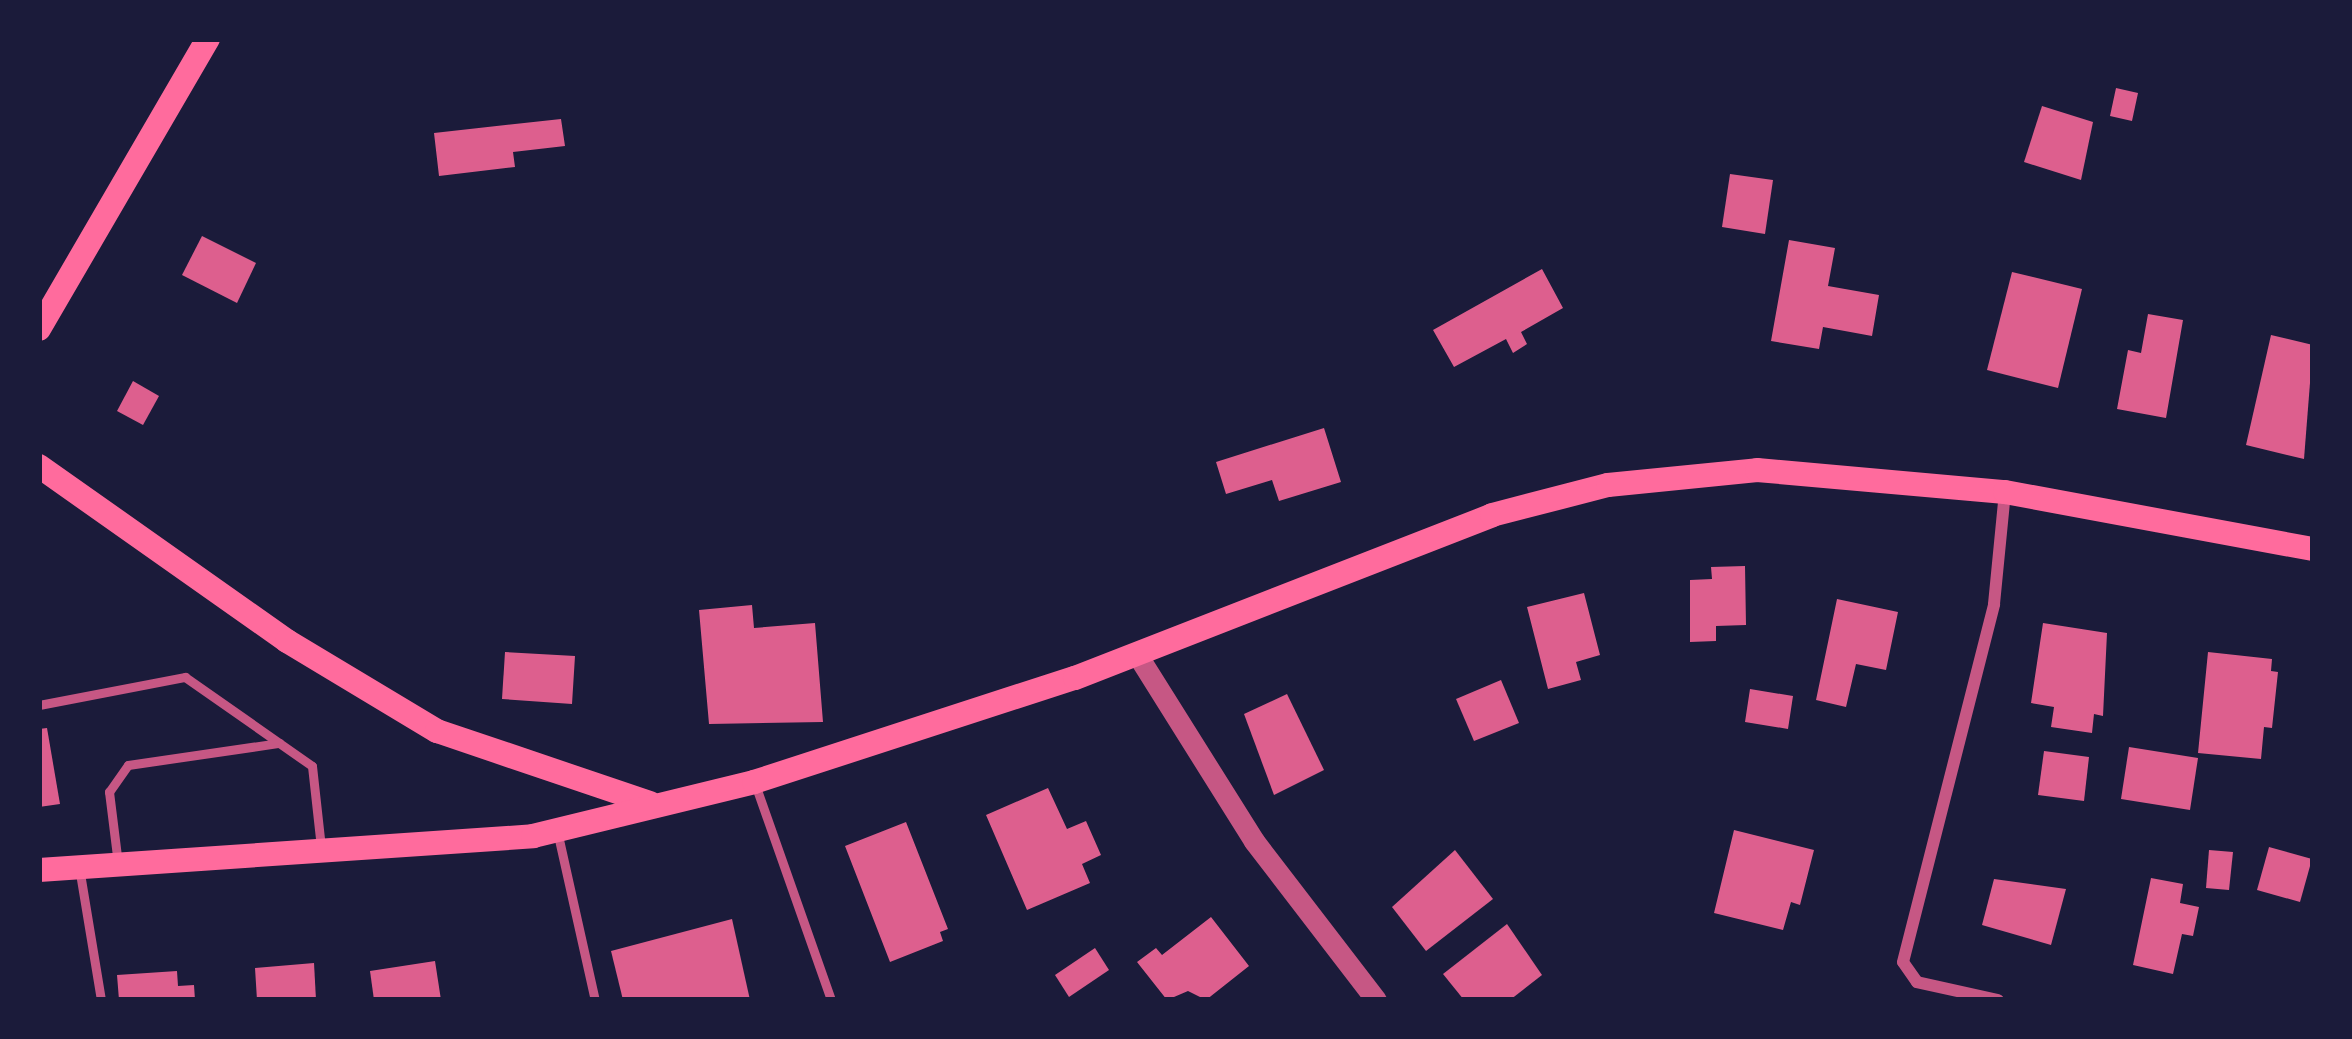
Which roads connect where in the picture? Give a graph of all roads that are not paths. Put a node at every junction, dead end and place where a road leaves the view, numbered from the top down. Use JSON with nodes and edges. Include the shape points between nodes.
{"nodes":[{"id":1,"x":208,"y":39,"type":"edge"},
{"id":2,"x":39,"y":329,"type":"edge"},
{"id":3,"x":39,"y":466,"type":"edge"},
{"id":4,"x":2006,"y":492,"type":"junction"},
{"id":5,"x":2313,"y":549,"type":"edge"},
{"id":6,"x":1138,"y":656,"type":"junction"},
{"id":7,"x":39,"y":705,"type":"edge"},
{"id":8,"x":279,"y":742,"type":"junction"},
{"id":9,"x":754,"y":782,"type":"junction"},
{"id":10,"x":652,"y":803,"type":"junction"},
{"id":11,"x":556,"y":830,"type":"junction"},
{"id":12,"x":322,"y":853,"type":"junction"},
{"id":13,"x":118,"y":865,"type":"junction"},
{"id":14,"x":79,"y":867,"type":"junction"},
{"id":15,"x":39,"y":870,"type":"edge"},
{"id":16,"x":101,"y":1000,"type":"edge"},
{"id":17,"x":595,"y":1000,"type":"edge"},
{"id":18,"x":831,"y":1000,"type":"edge"},
{"id":19,"x":1376,"y":1000,"type":"edge"},
{"id":20,"x":1998,"y":1000,"type":"edge"}],
"edges":[{"from":1,"to":2,"type":"main road"},
{"from":3,"to":10,"type":"main road","via":[[287,641],[436,731],[524,767]]},
{"from":4,"to":5,"type":"main road"},
{"from":4,"to":6,"type":"main road","via":[[1757,470],[1608,485],[1492,514]]},
{"from":4,"to":20,"type":"street","via":[[1994,604],[1903,962],[1917,982]]},
{"from":6,"to":9,"type":"main road"},
{"from":6,"to":19,"type":"street","via":[[1254,841]]},
{"from":7,"to":8,"type":"lane","via":[[185,677]]},
{"from":8,"to":12,"type":"lane","via":[[312,766]]},
{"from":8,"to":13,"type":"lane","via":[[128,765],[109,792]]},
{"from":9,"to":10,"type":"main road"},
{"from":9,"to":18,"type":"lane"},
{"from":10,"to":11,"type":"main road"},
{"from":11,"to":12,"type":"main road"},
{"from":11,"to":17,"type":"lane"},
{"from":12,"to":13,"type":"main road"},
{"from":13,"to":14,"type":"main road"},
{"from":14,"to":15,"type":"main road"},
{"from":14,"to":16,"type":"lane"}]}
